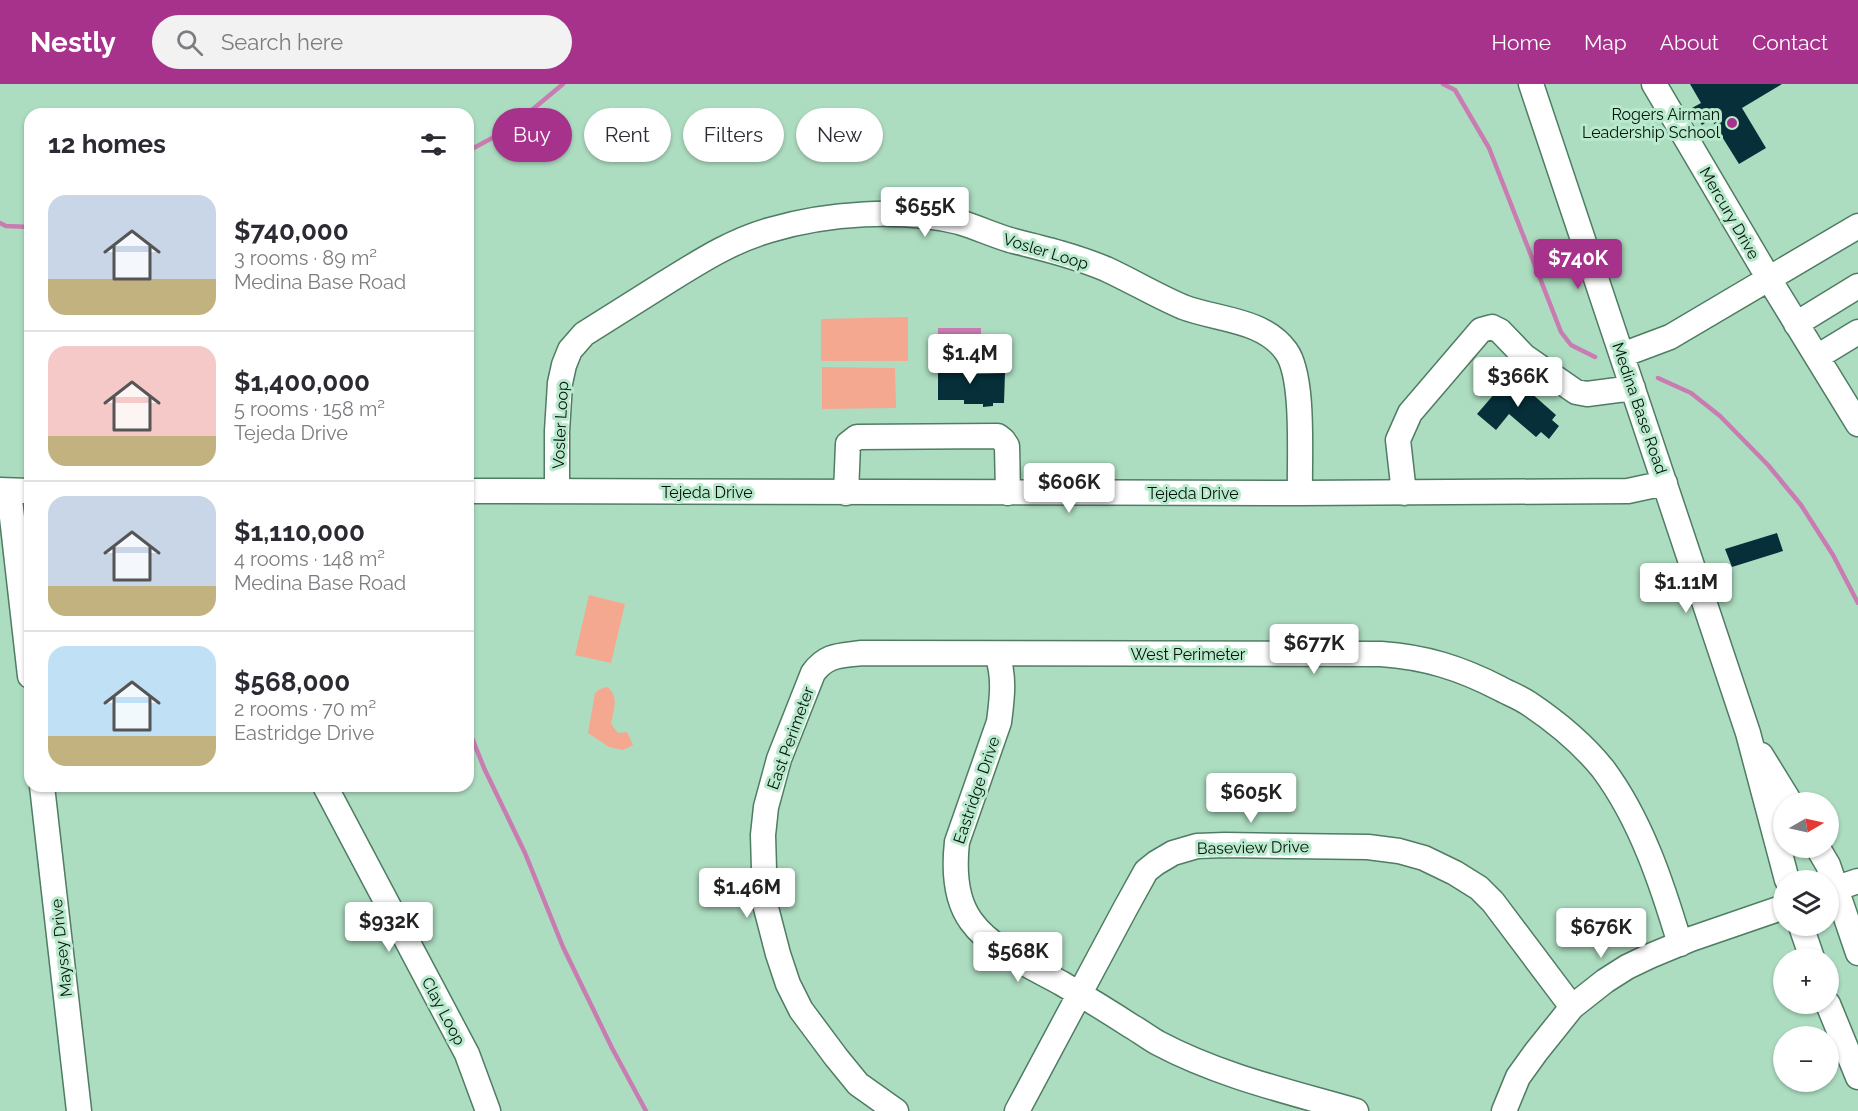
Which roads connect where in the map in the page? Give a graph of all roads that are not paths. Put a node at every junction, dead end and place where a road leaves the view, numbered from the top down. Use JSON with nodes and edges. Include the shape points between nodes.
{"nodes":[{"id":1,"x":1531,"y":84,"type":"edge"},
{"id":2,"x":1654,"y":84,"type":"edge"},
{"id":3,"x":1858,"y":226,"type":"edge"},
{"id":4,"x":1769,"y":279,"type":"junction"},
{"id":5,"x":1858,"y":286,"type":"edge"},
{"id":6,"x":1796,"y":324,"type":"junction"},
{"id":7,"x":1858,"y":332,"type":"edge"},
{"id":8,"x":1622,"y":355,"type":"junction"},
{"id":9,"x":1817,"y":357,"type":"junction"},
{"id":10,"x":1633,"y":388,"type":"junction"},
{"id":11,"x":1858,"y":424,"type":"edge"},
{"id":12,"x":1665,"y":483,"type":"junction"},
{"id":13,"x":13,"y":491,"type":"edge"},
{"id":14,"x":474,"y":491,"type":"edge"},
{"id":15,"x":557,"y":491,"type":"junction"},
{"id":16,"x":846,"y":493,"type":"junction"},
{"id":17,"x":1008,"y":493,"type":"junction"},
{"id":18,"x":1300,"y":493,"type":"junction"},
{"id":19,"x":1404,"y":493,"type":"junction"},
{"id":20,"x":24,"y":611,"type":"edge"},
{"id":21,"x":997,"y":654,"type":"junction"},
{"id":22,"x":810,"y":680,"type":"joint"},
{"id":23,"x":1748,"y":733,"type":"junction"},
{"id":24,"x":43,"y":792,"type":"edge"},
{"id":25,"x":328,"y":792,"type":"edge"},
{"id":26,"x":1784,"y":792,"type":"edge"},
{"id":27,"x":1824,"y":858,"type":"edge"},
{"id":28,"x":1784,"y":870,"type":"edge"},
{"id":29,"x":1841,"y":887,"type":"edge"},
{"id":30,"x":1773,"y":911,"type":"edge"},
{"id":31,"x":1680,"y":944,"type":"junction"},
{"id":32,"x":1858,"y":952,"type":"edge"},
{"id":33,"x":1080,"y":994,"type":"junction"},
{"id":34,"x":1572,"y":1006,"type":"junction"},
{"id":35,"x":1832,"y":1014,"type":"edge"},
{"id":36,"x":1858,"y":1077,"type":"edge"},
{"id":37,"x":79,"y":1111,"type":"edge"},
{"id":38,"x":488,"y":1111,"type":"edge"},
{"id":39,"x":896,"y":1111,"type":"edge"},
{"id":40,"x":1017,"y":1111,"type":"edge"},
{"id":41,"x":1356,"y":1111,"type":"edge"},
{"id":42,"x":1503,"y":1111,"type":"edge"}],
"edges":[{"from":1,"to":8,"type":"street","name":"Medina Base Road"},
{"from":2,"to":4,"type":"street","name":"Mercury Drive"},
{"from":3,"to":4,"type":"street"},
{"from":4,"to":6,"type":"street","name":"Mercury Drive"},
{"from":4,"to":8,"type":"street","via":[[1670,337]]},
{"from":5,"to":6,"type":"street"},
{"from":6,"to":9,"type":"street","name":"Mercury Drive"},
{"from":7,"to":9,"type":"street"},
{"from":8,"to":10,"type":"street","name":"Medina Base Road"},
{"from":9,"to":11,"type":"street","name":"Mercury Drive"},
{"from":10,"to":12,"type":"street","name":"Medina Base Road"},
{"from":10,"to":19,"type":"street","via":[[1576,392],[1524,356],[1500,331],[1492,327],[1481,330],[1410,413],[1398,440]]},
{"from":12,"to":19,"type":"street","name":"Tejeda Drive","via":[[1628,491]]},
{"from":12,"to":23,"type":"street","name":"Medina Base Road"},
{"from":13,"to":20,"type":"street"},
{"from":14,"to":15,"type":"street","name":"Tejeda Drive"},
{"from":15,"to":16,"type":"street","name":"Tejeda Drive"},
{"from":15,"to":18,"type":"street","name":"Vosler Loop","via":[[560,383],[570,350],[584,334],[712,254],[740,241],[770,230],[834,217],[892,214],[959,222],[1074,257],[1184,307],[1238,322],[1273,337],[1292,360],[1296,379]]},
{"from":16,"to":17,"type":"street","name":"Tejeda Drive"},
{"from":16,"to":17,"type":"street","via":[[848,444],[857,437],[998,436],[1007,446]]},
{"from":17,"to":18,"type":"street","name":"Tejeda Drive"},
{"from":18,"to":19,"type":"street","name":"Tejeda Drive"},
{"from":21,"to":22,"type":"street","name":"West Perimeter","via":[[862,653],[829,657]]},
{"from":21,"to":31,"type":"street","name":"West Perimeter","via":[[1381,654],[1456,668],[1526,701],[1580,743],[1602,769],[1647,847]]},
{"from":21,"to":33,"type":"street","name":"Eastridge Drive","via":[[1002,669],[999,722],[957,842],[956,880],[971,921],[991,941]]},
{"from":22,"to":39,"type":"street","name":"East Perimeter","via":[[779,759],[766,807],[765,904],[788,984],[801,1010],[858,1084]]},
{"from":23,"to":26,"type":"street","name":"Medina Base Road"},
{"from":23,"to":28,"type":"street","name":"Medina Base Road"},
{"from":24,"to":37,"type":"street","name":"Maysey Drive"},
{"from":25,"to":38,"type":"street","name":"Clay Loop","via":[[467,1054]]},
{"from":27,"to":29,"type":"street"},
{"from":29,"to":32,"type":"street"},
{"from":30,"to":31,"type":"street"},
{"from":31,"to":34,"type":"street","via":[[1627,967]]},
{"from":33,"to":34,"type":"street","name":"Baseview Drive","via":[[1146,871],[1173,853],[1197,846],[1225,845],[1368,847],[1424,858],[1479,888]]},
{"from":33,"to":40,"type":"street","name":"Baseview Drive"},
{"from":33,"to":41,"type":"street","name":"Eastridge Drive","via":[[1157,1043],[1188,1057],[1226,1073]]},
{"from":34,"to":42,"type":"street","via":[[1518,1077]]},
{"from":35,"to":36,"type":"street"}]}
